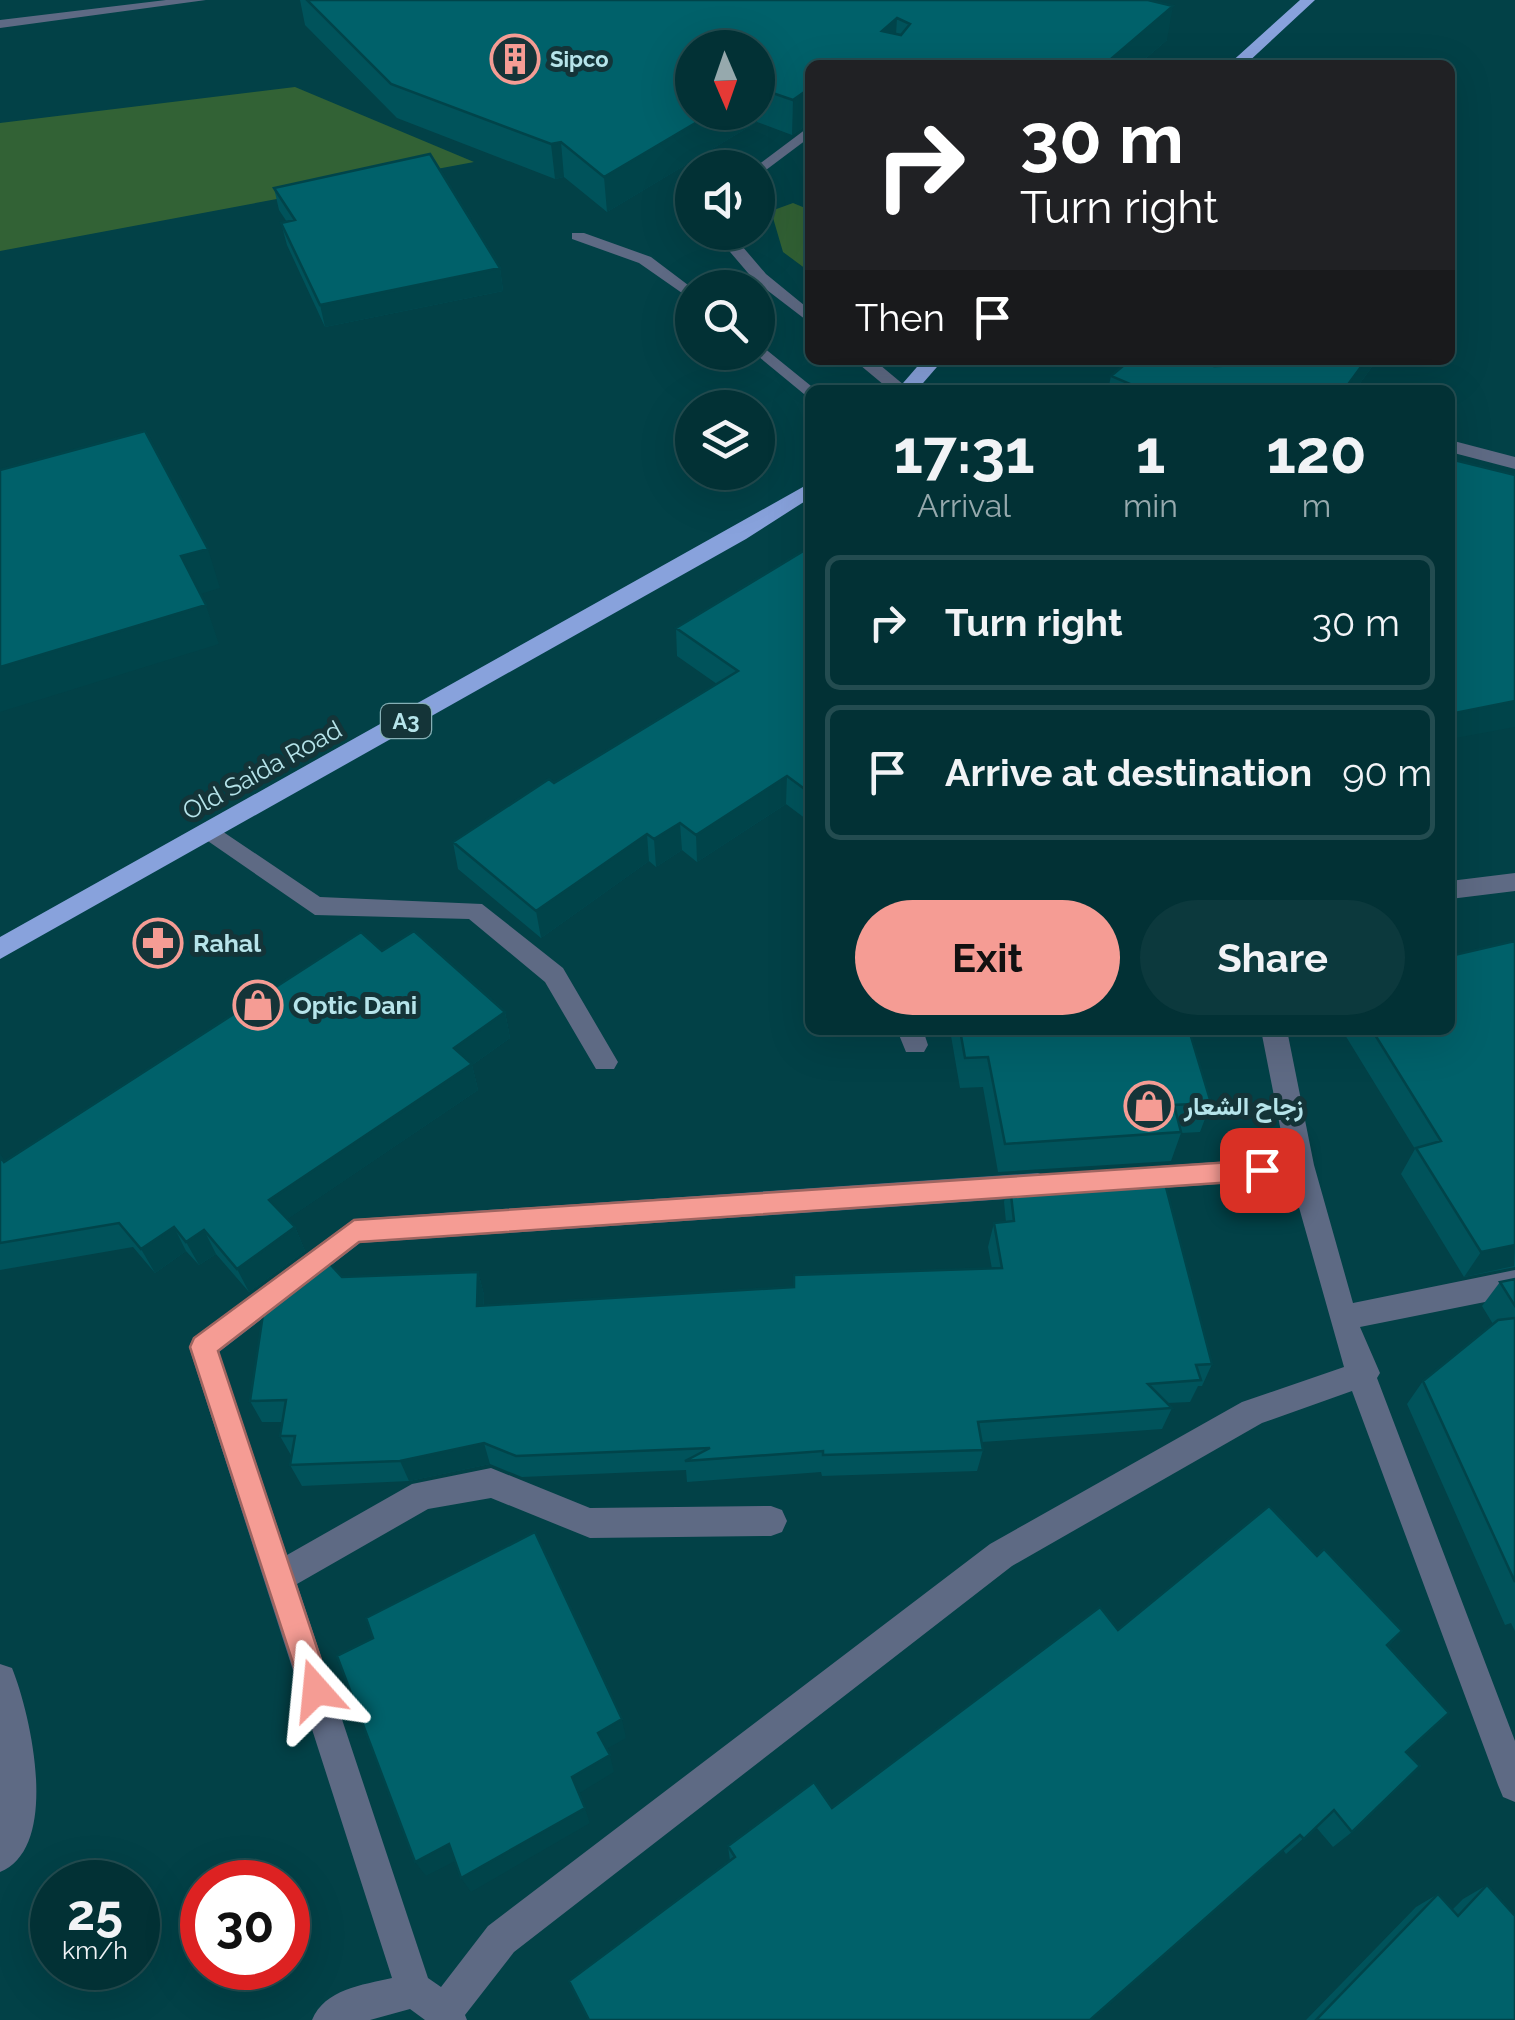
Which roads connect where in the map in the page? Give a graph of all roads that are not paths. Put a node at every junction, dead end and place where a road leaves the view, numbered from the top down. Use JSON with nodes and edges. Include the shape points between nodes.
{"nodes":[{"id":1,"x":198,"y":0,"type":"edge"},
{"id":2,"x":1308,"y":0,"type":"edge"},
{"id":3,"x":0,"y":24,"type":"edge"},
{"id":4,"x":1242,"y":60,"type":"edge"},
{"id":5,"x":805,"y":134,"type":"edge"},
{"id":6,"x":775,"y":158,"type":"edge"},
{"id":7,"x":578,"y":236,"type":"dead end"},
{"id":8,"x":737,"y":250,"type":"edge"},
{"id":9,"x":675,"y":282,"type":"edge"},
{"id":10,"x":805,"y":314,"type":"edge"},
{"id":11,"x":775,"y":363,"type":"edge"},
{"id":12,"x":870,"y":365,"type":"edge"},
{"id":13,"x":928,"y":365,"type":"edge"},
{"id":14,"x":1133,"y":365,"type":"edge"},
{"id":15,"x":1180,"y":377,"type":"edge"},
{"id":16,"x":897,"y":385,"type":"edge"},
{"id":17,"x":909,"y":385,"type":"edge"},
{"id":18,"x":805,"y":390,"type":"edge"},
{"id":19,"x":1455,"y":447,"type":"edge"},
{"id":20,"x":1515,"y":462,"type":"edge"},
{"id":21,"x":805,"y":492,"type":"edge"},
{"id":22,"x":210,"y":831,"type":"junction"},
{"id":23,"x":1515,"y":882,"type":"edge"},
{"id":24,"x":1455,"y":889,"type":"edge"},
{"id":25,"x":0,"y":950,"type":"edge"},
{"id":26,"x":1275,"y":1035,"type":"edge"},
{"id":27,"x":605,"y":1062,"type":"dead end"},
{"id":28,"x":1302,"y":1168,"type":"junction"},
{"id":29,"x":1104,"y":1181,"type":"edge"},
{"id":30,"x":1065,"y":1183,"type":"edge"},
{"id":31,"x":1515,"y":1283,"type":"edge"},
{"id":32,"x":1346,"y":1317,"type":"junction"},
{"id":33,"x":1364,"y":1373,"type":"junction"},
{"id":34,"x":771,"y":1521,"type":"dead end"},
{"id":35,"x":279,"y":1577,"type":"junction"},
{"id":36,"x":0,"y":1680,"type":"edge"},
{"id":37,"x":1515,"y":1785,"type":"edge"},
{"id":38,"x":0,"y":1855,"type":"edge"},
{"id":39,"x":414,"y":1990,"type":"junction"},
{"id":40,"x":447,"y":2016,"type":"edge"},
{"id":41,"x":330,"y":2020,"type":"edge"}],
"edges":[{"from":1,"to":3,"type":"street"},
{"from":2,"to":4,"type":"highway"},
{"from":5,"to":6,"type":"street"},
{"from":7,"to":9,"type":"street","via":[[645,260]]},
{"from":8,"to":10,"type":"street"},
{"from":11,"to":18,"type":"street"},
{"from":12,"to":16,"type":"street"},
{"from":13,"to":17,"type":"highway"},
{"from":14,"to":15,"type":"street"},
{"from":19,"to":20,"type":"street"},
{"from":21,"to":22,"type":"highway","name":"Old Saida Road","number":"A3"},
{"from":22,"to":25,"type":"highway","name":"Old Saida Road","number":"A3"},
{"from":22,"to":27,"type":"street","via":[[315,906],[474,910],[554,975]]},
{"from":23,"to":24,"type":"street"},
{"from":26,"to":28,"type":"street"},
{"from":28,"to":29,"type":"street"},
{"from":28,"to":32,"type":"street"},
{"from":30,"to":35,"type":"street","via":[[354,1231],[204,1347]]},
{"from":31,"to":32,"type":"street"},
{"from":32,"to":33,"type":"street"},
{"from":33,"to":37,"type":"street"},
{"from":33,"to":40,"type":"street","via":[[1254,1412],[1000,1555],[501,1939]]},
{"from":34,"to":35,"type":"street","via":[[590,1523],[491,1482],[423,1495]]},
{"from":35,"to":39,"type":"street"},
{"from":36,"to":38,"type":"street","via":[[17,1746],[17,1830]]},
{"from":39,"to":40,"type":"street"},
{"from":39,"to":41,"type":"street","via":[[346,2008]]}]}
